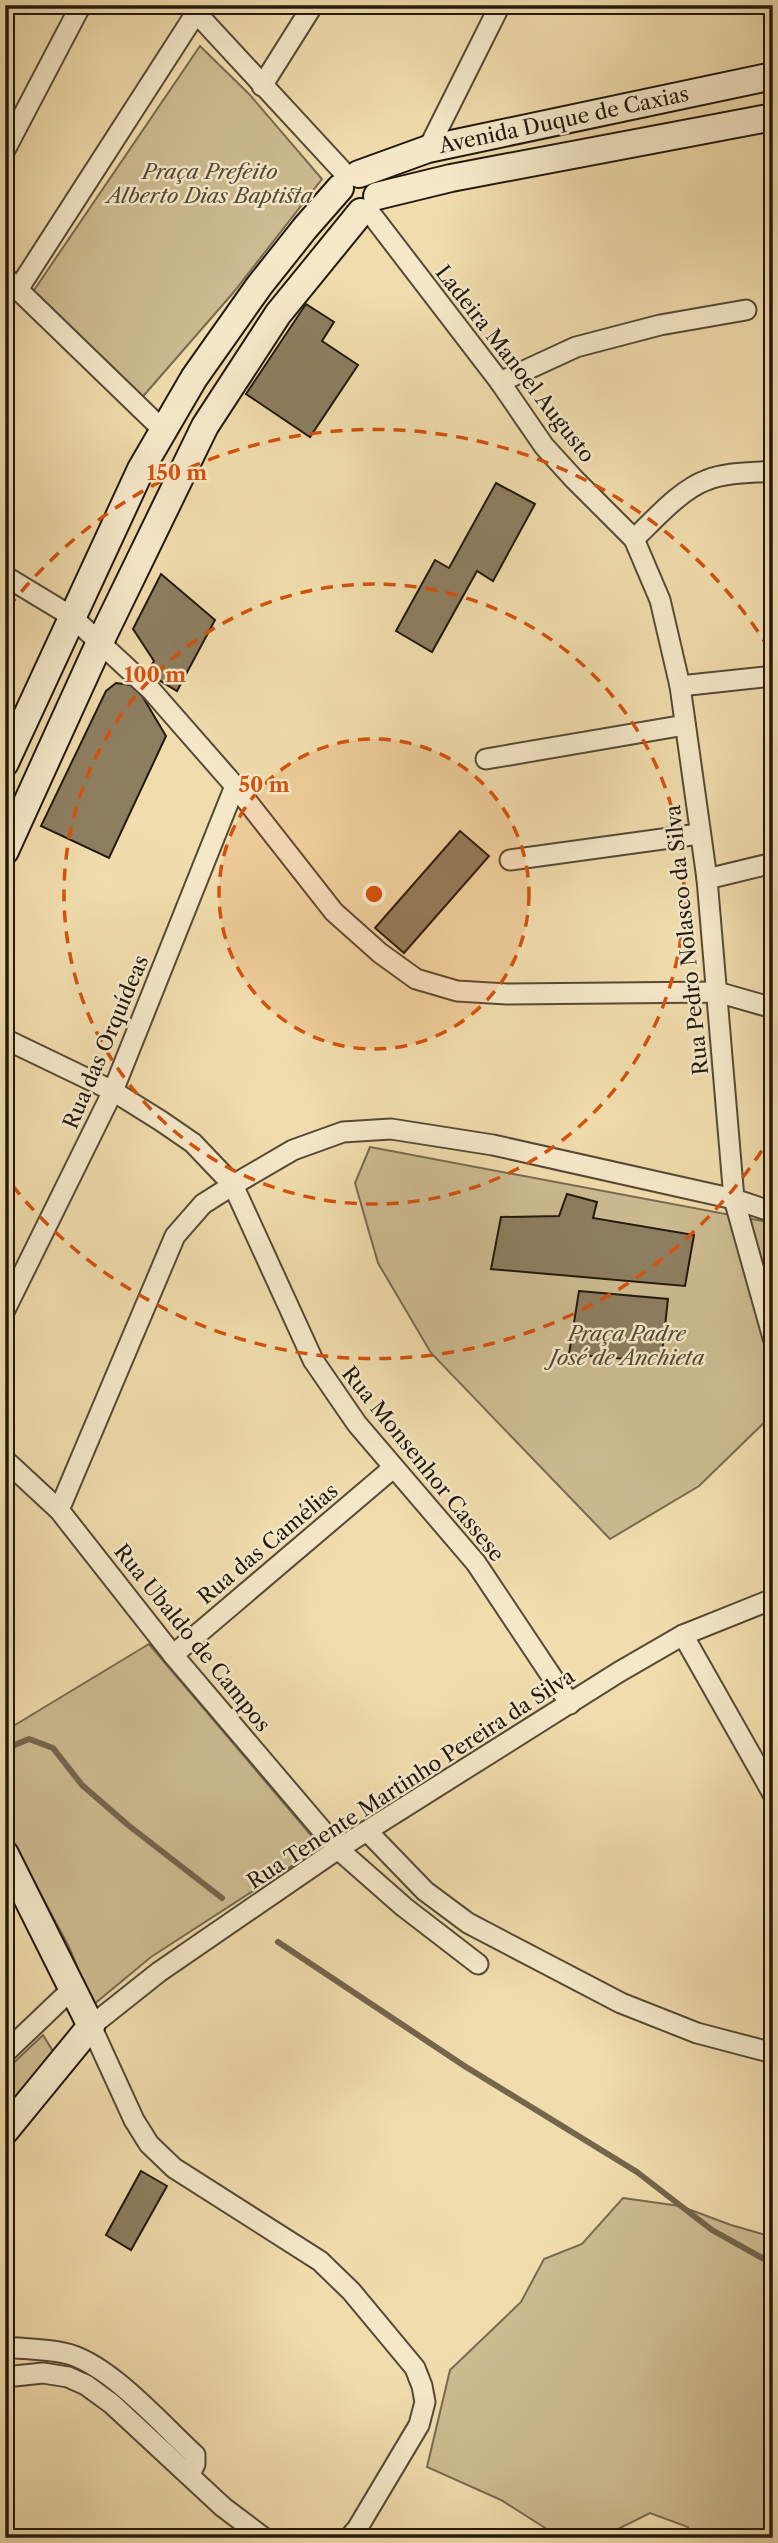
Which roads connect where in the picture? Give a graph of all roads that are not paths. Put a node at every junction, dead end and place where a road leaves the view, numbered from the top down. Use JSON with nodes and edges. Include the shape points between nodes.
{"nodes":[{"id":1,"x":81,"y":5,"type":"edge"},
{"id":2,"x":313,"y":5,"type":"edge"},
{"id":3,"x":500,"y":5,"type":"edge"},
{"id":4,"x":193,"y":9,"type":"edge"},
{"id":5,"x":773,"y":76,"type":"edge"},
{"id":6,"x":261,"y":86,"type":"junction"},
{"id":7,"x":773,"y":117,"type":"edge"},
{"id":8,"x":428,"y":149,"type":"junction"},
{"id":9,"x":5,"y":150,"type":"edge"},
{"id":10,"x":349,"y":180,"type":"junction"},
{"id":11,"x":369,"y":206,"type":"junction"},
{"id":12,"x":11,"y":284,"type":"edge"},
{"id":13,"x":746,"y":310,"type":"dead end"},
{"id":14,"x":500,"y":382,"type":"junction"},
{"id":15,"x":164,"y":431,"type":"junction"},
{"id":16,"x":773,"y":471,"type":"edge"},
{"id":17,"x":634,"y":539,"type":"junction"},
{"id":18,"x":5,"y":576,"type":"edge"},
{"id":19,"x":71,"y":616,"type":"junction"},
{"id":20,"x":100,"y":642,"type":"junction"},
{"id":21,"x":773,"y":676,"type":"edge"},
{"id":22,"x":680,"y":686,"type":"junction"},
{"id":23,"x":685,"y":725,"type":"junction"},
{"id":24,"x":486,"y":759,"type":"dead end"},
{"id":25,"x":5,"y":763,"type":"edge"},
{"id":26,"x":234,"y":786,"type":"junction"},
{"id":27,"x":699,"y":834,"type":"junction"},
{"id":28,"x":5,"y":851,"type":"edge"},
{"id":29,"x":510,"y":860,"type":"dead end"},
{"id":30,"x":773,"y":863,"type":"edge"},
{"id":31,"x":707,"y":879,"type":"junction"},
{"id":32,"x":717,"y":992,"type":"junction"},
{"id":33,"x":773,"y":1008,"type":"edge"},
{"id":34,"x":5,"y":1039,"type":"edge"},
{"id":35,"x":113,"y":1091,"type":"junction"},
{"id":36,"x":233,"y":1185,"type":"junction"},
{"id":37,"x":734,"y":1199,"type":"junction"},
{"id":38,"x":773,"y":1212,"type":"edge"},
{"id":39,"x":5,"y":1310,"type":"edge"},
{"id":40,"x":773,"y":1338,"type":"edge"},
{"id":41,"x":5,"y":1460,"type":"edge"},
{"id":42,"x":393,"y":1468,"type":"junction"},
{"id":43,"x":59,"y":1510,"type":"junction"},
{"id":44,"x":773,"y":1599,"type":"edge"},
{"id":45,"x":683,"y":1635,"type":"junction"},
{"id":46,"x":173,"y":1654,"type":"junction"},
{"id":47,"x":570,"y":1704,"type":"junction"},
{"id":48,"x":773,"y":1794,"type":"edge"},
{"id":49,"x":368,"y":1832,"type":"junction"},
{"id":50,"x":338,"y":1849,"type":"junction"},
{"id":51,"x":5,"y":1854,"type":"edge"},
{"id":52,"x":478,"y":1964,"type":"dead end"},
{"id":53,"x":73,"y":1988,"type":"junction"},
{"id":54,"x":91,"y":2026,"type":"junction"},
{"id":55,"x":5,"y":2053,"type":"edge"},
{"id":56,"x":773,"y":2053,"type":"edge"},
{"id":57,"x":5,"y":2131,"type":"edge"},
{"id":58,"x":5,"y":2347,"type":"edge"},
{"id":59,"x":5,"y":2376,"type":"edge"},
{"id":60,"x":190,"y":2474,"type":"junction"},
{"id":61,"x":264,"y":2538,"type":"edge"},
{"id":62,"x":349,"y":2538,"type":"edge"}],
"edges":[{"from":1,"to":9,"type":"street"},
{"from":2,"to":6,"type":"street"},
{"from":3,"to":8,"type":"street"},
{"from":4,"to":6,"type":"street"},
{"from":4,"to":12,"type":"street"},
{"from":5,"to":8,"type":"main road","name":"Avenida Duque de Caxias"},
{"from":6,"to":10,"type":"street"},
{"from":7,"to":11,"type":"main road","name":"Avenida Duque de Caxias","via":[[452,178]]},
{"from":8,"to":10,"type":"main road","name":"Avenida Duque de Caxias"},
{"from":10,"to":11,"type":"main road","via":[[373,181],[377,188]]},
{"from":10,"to":15,"type":"main road","via":[[259,286],[194,378]]},
{"from":11,"to":14,"type":"street","name":"Ladeira Manoel Augusto"},
{"from":11,"to":20,"type":"main road","via":[[278,314],[205,426]]},
{"from":12,"to":15,"type":"street"},
{"from":13,"to":14,"type":"street","via":[[660,325],[576,347]]},
{"from":14,"to":17,"type":"street","name":"Ladeira Manoel Augusto","via":[[544,446]]},
{"from":15,"to":19,"type":"main road"},
{"from":16,"to":17,"type":"street","via":[[706,480],[676,500]]},
{"from":17,"to":22,"type":"street","name":"Rua Pedro Nolasco da Silva","via":[[660,600]]},
{"from":18,"to":19,"type":"street"},
{"from":19,"to":20,"type":"street"},
{"from":19,"to":25,"type":"main road"},
{"from":20,"to":26,"type":"street","via":[[151,690]]},
{"from":20,"to":28,"type":"main road"},
{"from":21,"to":22,"type":"street"},
{"from":22,"to":23,"type":"street","name":"Rua Pedro Nolasco da Silva"},
{"from":23,"to":24,"type":"street"},
{"from":23,"to":27,"type":"street","name":"Rua Pedro Nolasco da Silva"},
{"from":26,"to":32,"type":"street","via":[[334,912],[416,979],[457,991],[507,994]]},
{"from":26,"to":35,"type":"street","name":"Rua das Orquídeas"},
{"from":27,"to":29,"type":"street"},
{"from":27,"to":31,"type":"street","name":"Rua Pedro Nolasco da Silva"},
{"from":30,"to":31,"type":"street"},
{"from":31,"to":32,"type":"street","name":"Rua Pedro Nolasco da Silva"},
{"from":32,"to":33,"type":"street"},
{"from":32,"to":37,"type":"street","name":"Rua Pedro Nolasco da Silva"},
{"from":34,"to":35,"type":"street","name":"Rua Monsenhor Cassese"},
{"from":35,"to":36,"type":"street","name":"Rua Monsenhor Cassese","via":[[193,1143]]},
{"from":35,"to":39,"type":"street","name":"Rua das Orquídeas"},
{"from":36,"to":37,"type":"street","via":[[293,1150],[343,1132],[391,1129],[493,1145]]},
{"from":36,"to":42,"type":"street","name":"Rua Monsenhor Cassese","via":[[313,1360],[356,1424]]},
{"from":36,"to":43,"type":"street","via":[[203,1203],[175,1236]]},
{"from":37,"to":38,"type":"street"},
{"from":37,"to":40,"type":"street","name":"Rua Pedro Nolasco da Silva"},
{"from":41,"to":43,"type":"street","name":"Rua Ubaldo de Campos"},
{"from":42,"to":46,"type":"street","name":"Rua das Camélias"},
{"from":42,"to":47,"type":"street","name":"Rua Monsenhor Cassese","via":[[476,1563]]},
{"from":43,"to":46,"type":"street","name":"Rua Ubaldo de Campos"},
{"from":44,"to":45,"type":"street","name":"Rua Tenente Martinho Pereira da Silva"},
{"from":45,"to":47,"type":"street","name":"Rua Tenente Martinho Pereira da Silva"},
{"from":45,"to":48,"type":"street"},
{"from":46,"to":50,"type":"street","name":"Rua Ubaldo de Campos"},
{"from":47,"to":49,"type":"street","name":"Rua Tenente Martinho Pereira da Silva"},
{"from":49,"to":50,"type":"street","name":"Rua Tenente Martinho Pereira da Silva"},
{"from":49,"to":56,"type":"street","via":[[425,1891],[468,1923],[621,2003],[697,2033]]},
{"from":50,"to":52,"type":"street","name":"Rua Ubaldo de Campos"},
{"from":50,"to":54,"type":"street","name":"Rua Tenente Martinho Pereira da Silva","via":[[159,1972]]},
{"from":51,"to":53,"type":"main road"},
{"from":53,"to":54,"type":"main road"},
{"from":53,"to":55,"type":"street"},
{"from":54,"to":57,"type":"main road"},
{"from":54,"to":62,"type":"street","via":[[149,2144],[174,2168],[320,2261],[415,2368],[425,2402],[419,2425]]},
{"from":58,"to":60,"type":"street","via":[[65,2353],[89,2361],[195,2455]]},
{"from":59,"to":60,"type":"street","via":[[43,2373],[68,2376],[86,2385]]},
{"from":60,"to":61,"type":"street"}]}
